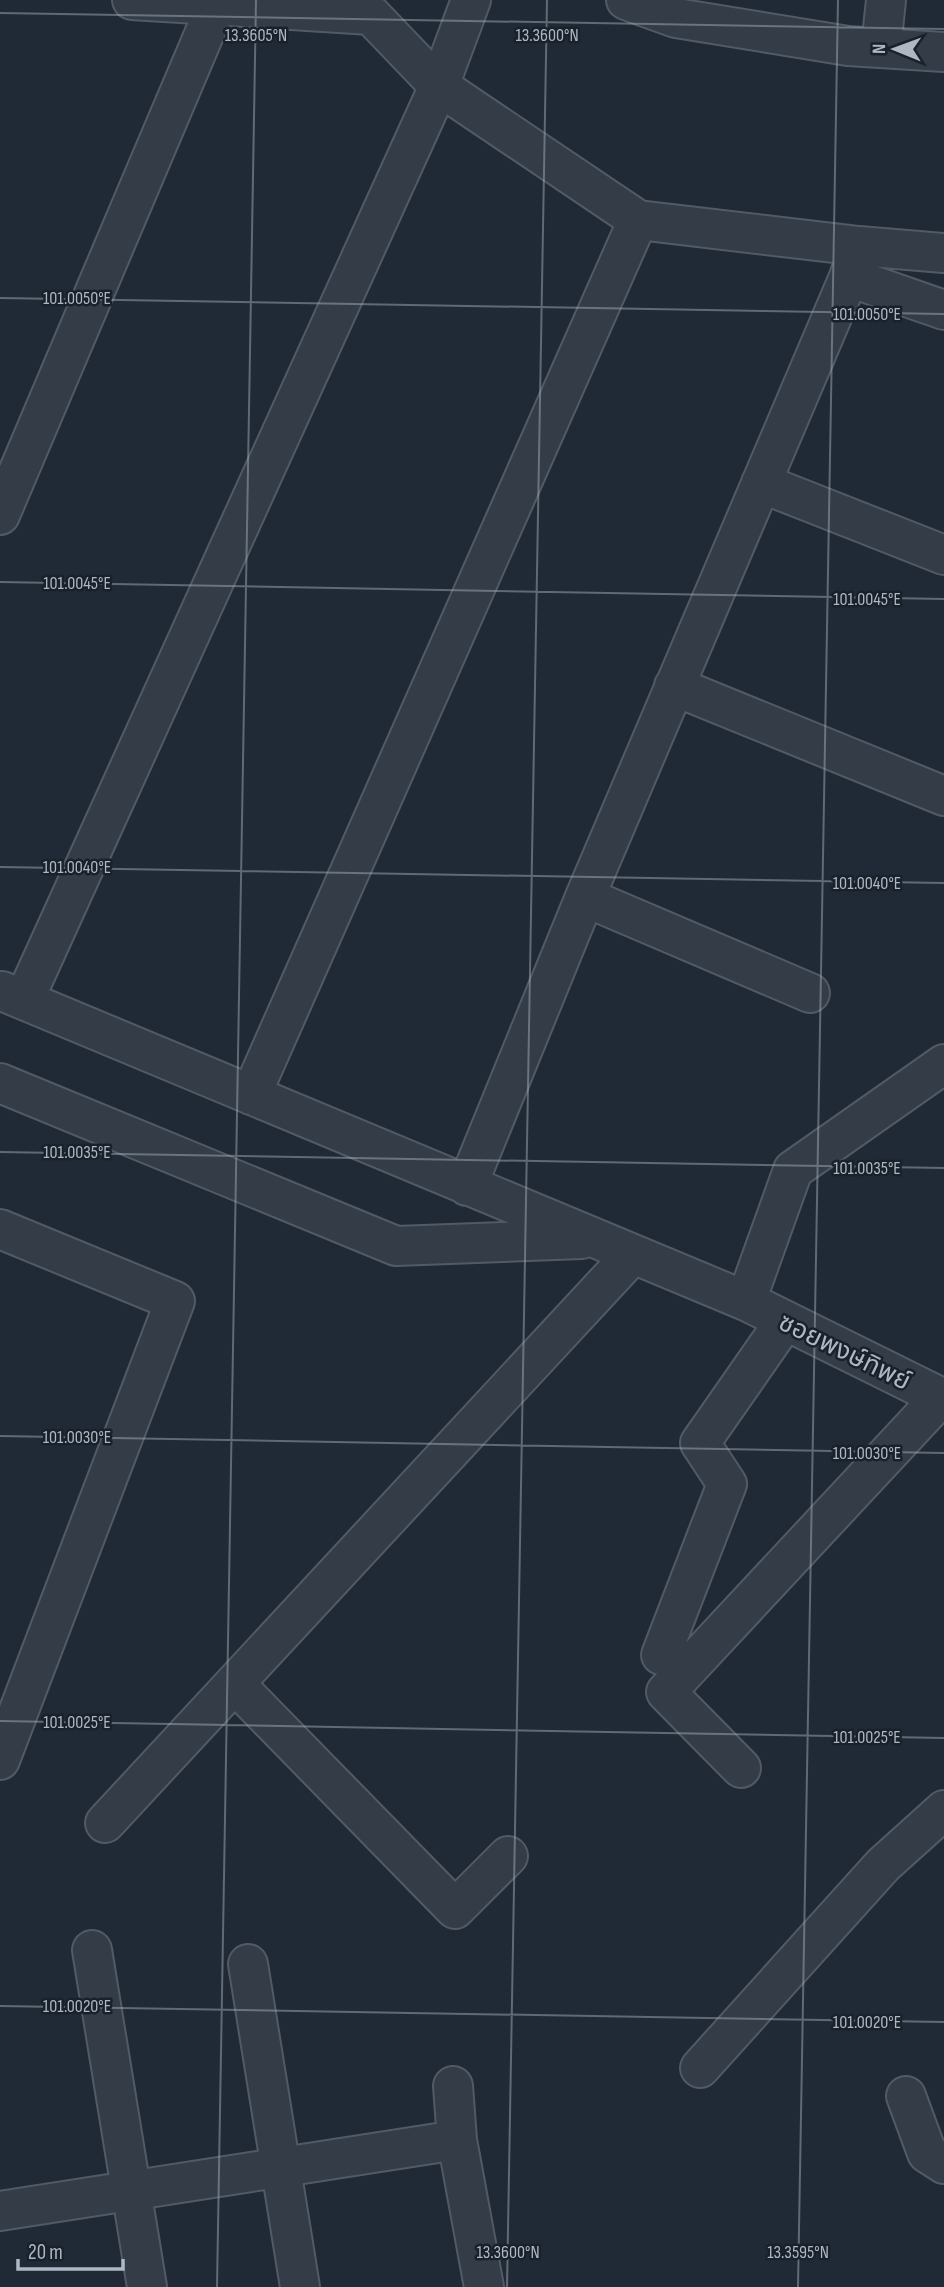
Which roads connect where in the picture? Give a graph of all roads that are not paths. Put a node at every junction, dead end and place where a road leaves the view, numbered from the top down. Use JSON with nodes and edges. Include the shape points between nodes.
{"nodes":[{"id":1,"x":132,"y":0,"type":"edge"},
{"id":2,"x":471,"y":0,"type":"edge"},
{"id":3,"x":626,"y":0,"type":"edge"},
{"id":4,"x":886,"y":0,"type":"edge"},
{"id":5,"x":217,"y":4,"type":"junction"},
{"id":6,"x":881,"y":48,"type":"junction"},
{"id":7,"x":944,"y":52,"type":"edge"},
{"id":8,"x":439,"y":86,"type":"junction"},
{"id":9,"x":638,"y":220,"type":"junction"},
{"id":10,"x":944,"y":253,"type":"edge"},
{"id":11,"x":854,"y":262,"type":"junction"},
{"id":12,"x":944,"y":310,"type":"edge"},
{"id":13,"x":761,"y":483,"type":"junction"},
{"id":14,"x":0,"y":515,"type":"edge"},
{"id":15,"x":944,"y":555,"type":"edge"},
{"id":16,"x":674,"y":686,"type":"junction"},
{"id":17,"x":944,"y":796,"type":"edge"},
{"id":18,"x":584,"y":897,"type":"junction"},
{"id":19,"x":810,"y":993,"type":"dead end"},
{"id":20,"x":12,"y":995,"type":"edge"},
{"id":21,"x":944,"y":1064,"type":"edge"},
{"id":22,"x":0,"y":1083,"type":"edge"},
{"id":23,"x":251,"y":1095,"type":"junction"},
{"id":24,"x":467,"y":1185,"type":"junction"},
{"id":25,"x":0,"y":1229,"type":"edge"},
{"id":26,"x":595,"y":1238,"type":"junction"},
{"id":27,"x":633,"y":1254,"type":"junction"},
{"id":28,"x":746,"y":1301,"type":"junction"},
{"id":29,"x":785,"y":1321,"type":"junction"},
{"id":30,"x":942,"y":1399,"type":"edge"},
{"id":31,"x":662,"y":1655,"type":"dead end"},
{"id":32,"x":235,"y":1684,"type":"junction"},
{"id":33,"x":0,"y":1760,"type":"edge"},
{"id":34,"x":741,"y":1768,"type":"dead end"},
{"id":35,"x":944,"y":1810,"type":"edge"},
{"id":36,"x":105,"y":1823,"type":"dead end"},
{"id":37,"x":508,"y":1856,"type":"dead end"},
{"id":38,"x":92,"y":1950,"type":"dead end"},
{"id":39,"x":248,"y":1964,"type":"dead end"},
{"id":40,"x":700,"y":2068,"type":"dead end"},
{"id":41,"x":453,"y":2086,"type":"dead end"},
{"id":42,"x":906,"y":2096,"type":"dead end"},
{"id":43,"x":457,"y":2140,"type":"junction"},
{"id":44,"x":944,"y":2164,"type":"edge"},
{"id":45,"x":282,"y":2167,"type":"junction"},
{"id":46,"x":132,"y":2191,"type":"junction"},
{"id":47,"x":0,"y":2211,"type":"edge"},
{"id":48,"x":147,"y":2287,"type":"edge"},
{"id":49,"x":300,"y":2287,"type":"edge"},
{"id":50,"x":484,"y":2287,"type":"edge"}],
"edges":[{"from":1,"to":5,"type":"street"},
{"from":2,"to":8,"type":"street"},
{"from":3,"to":6,"type":"street","via":[[676,18]]},
{"from":4,"to":6,"type":"street"},
{"from":5,"to":8,"type":"street","via":[[371,15]]},
{"from":5,"to":14,"type":"street"},
{"from":6,"to":7,"type":"street"},
{"from":8,"to":9,"type":"street"},
{"from":8,"to":20,"type":"street"},
{"from":9,"to":11,"type":"street"},
{"from":9,"to":23,"type":"street"},
{"from":10,"to":11,"type":"street"},
{"from":11,"to":12,"type":"street"},
{"from":11,"to":13,"type":"street"},
{"from":13,"to":15,"type":"street"},
{"from":13,"to":16,"type":"street"},
{"from":16,"to":17,"type":"street"},
{"from":16,"to":18,"type":"street"},
{"from":18,"to":19,"type":"street"},
{"from":18,"to":24,"type":"street"},
{"from":20,"to":23,"type":"street","name":"ซอยพงษ์ทิพย์"},
{"from":21,"to":28,"type":"street","via":[[793,1170]]},
{"from":22,"to":26,"type":"street","via":[[396,1246]]},
{"from":23,"to":24,"type":"street","name":"ซอยพงษ์ทิพย์"},
{"from":24,"to":26,"type":"street","name":"ซอยพงษ์ทิพย์"},
{"from":25,"to":33,"type":"street","via":[[175,1301]]},
{"from":26,"to":27,"type":"street","name":"ซอยพงษ์ทิพย์"},
{"from":27,"to":28,"type":"street","name":"ซอยพงษ์ทิพย์"},
{"from":27,"to":32,"type":"street"},
{"from":28,"to":29,"type":"street","name":"ซอยพงษ์ทิพย์"},
{"from":29,"to":30,"type":"street","name":"ซอยพงษ์ทิพย์"},
{"from":29,"to":31,"type":"street","via":[[700,1443],[727,1485]]},
{"from":30,"to":34,"type":"street","via":[[666,1692]]},
{"from":32,"to":36,"type":"street"},
{"from":32,"to":37,"type":"street","via":[[455,1909]]},
{"from":35,"to":40,"type":"street","via":[[883,1865]]},
{"from":38,"to":46,"type":"street"},
{"from":39,"to":45,"type":"street"},
{"from":41,"to":43,"type":"street"},
{"from":42,"to":44,"type":"street","via":[[927,2152]]},
{"from":43,"to":45,"type":"street"},
{"from":43,"to":50,"type":"street"},
{"from":45,"to":46,"type":"street"},
{"from":45,"to":49,"type":"street"},
{"from":46,"to":47,"type":"street"},
{"from":46,"to":48,"type":"street"}]}
